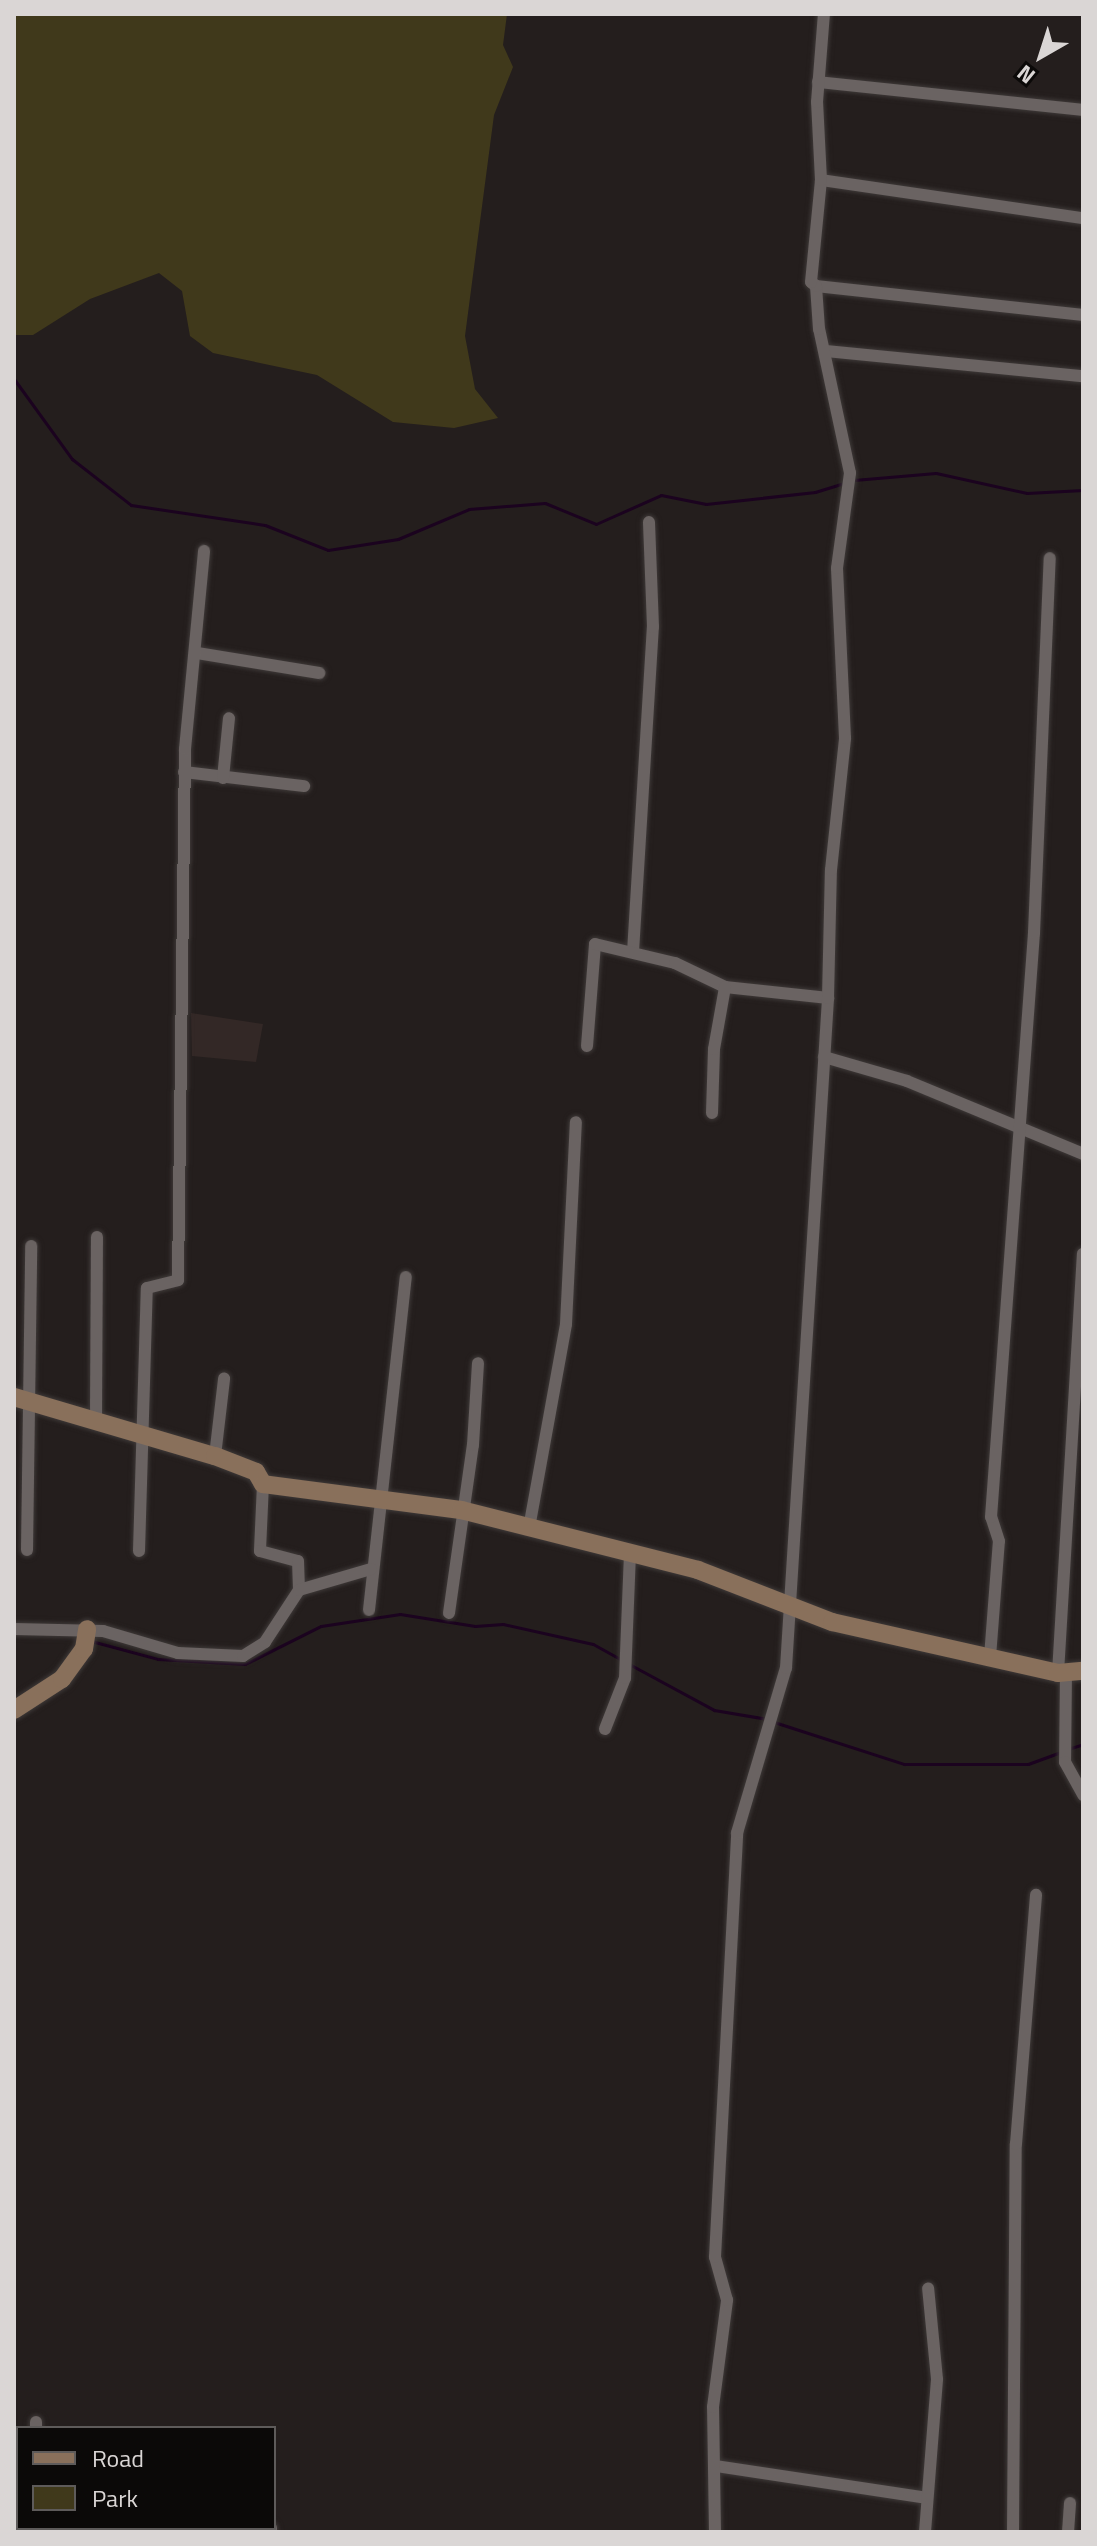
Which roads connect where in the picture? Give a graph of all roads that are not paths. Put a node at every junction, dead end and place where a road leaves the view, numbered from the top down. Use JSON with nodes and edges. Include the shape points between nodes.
{"nodes":[{"id":1,"x":824,"y":14,"type":"edge"},
{"id":2,"x":818,"y":82,"type":"junction"},
{"id":3,"x":1083,"y":110,"type":"edge"},
{"id":4,"x":821,"y":180,"type":"junction"},
{"id":5,"x":1083,"y":218,"type":"edge"},
{"id":6,"x":816,"y":286,"type":"junction"},
{"id":7,"x":1083,"y":315,"type":"edge"},
{"id":8,"x":826,"y":351,"type":"junction"},
{"id":9,"x":1083,"y":376,"type":"edge"},
{"id":10,"x":649,"y":522,"type":"dead end"},
{"id":11,"x":204,"y":551,"type":"dead end"},
{"id":12,"x":1050,"y":558,"type":"dead end"},
{"id":13,"x":197,"y":653,"type":"junction"},
{"id":14,"x":319,"y":673,"type":"dead end"},
{"id":15,"x":229,"y":718,"type":"dead end"},
{"id":16,"x":184,"y":772,"type":"junction"},
{"id":17,"x":223,"y":778,"type":"junction"},
{"id":18,"x":304,"y":786,"type":"dead end"},
{"id":19,"x":633,"y":952,"type":"junction"},
{"id":20,"x":725,"y":987,"type":"junction"},
{"id":21,"x":828,"y":998,"type":"junction"},
{"id":22,"x":587,"y":1046,"type":"dead end"},
{"id":23,"x":824,"y":1057,"type":"junction"},
{"id":24,"x":712,"y":1113,"type":"dead end"},
{"id":25,"x":576,"y":1122,"type":"dead end"},
{"id":26,"x":1022,"y":1125,"type":"junction"},
{"id":27,"x":1083,"y":1154,"type":"edge"},
{"id":28,"x":97,"y":1237,"type":"dead end"},
{"id":29,"x":31,"y":1246,"type":"dead end"},
{"id":30,"x":1083,"y":1254,"type":"edge"},
{"id":31,"x":406,"y":1277,"type":"dead end"},
{"id":32,"x":478,"y":1363,"type":"dead end"},
{"id":33,"x":224,"y":1379,"type":"dead end"},
{"id":34,"x":23,"y":1400,"type":"edge"},
{"id":35,"x":96,"y":1419,"type":"junction"},
{"id":36,"x":144,"y":1435,"type":"junction"},
{"id":37,"x":215,"y":1456,"type":"junction"},
{"id":38,"x":263,"y":1484,"type":"junction"},
{"id":39,"x":382,"y":1500,"type":"junction"},
{"id":40,"x":461,"y":1510,"type":"junction"},
{"id":41,"x":529,"y":1528,"type":"junction"},
{"id":42,"x":27,"y":1550,"type":"dead end"},
{"id":43,"x":139,"y":1551,"type":"dead end"},
{"id":44,"x":630,"y":1552,"type":"junction"},
{"id":45,"x":371,"y":1569,"type":"junction"},
{"id":46,"x":299,"y":1590,"type":"junction"},
{"id":47,"x":791,"y":1606,"type":"junction"},
{"id":48,"x":369,"y":1610,"type":"dead end"},
{"id":49,"x":449,"y":1613,"type":"dead end"},
{"id":50,"x":14,"y":1629,"type":"edge"},
{"id":51,"x":87,"y":1629,"type":"junction"},
{"id":52,"x":990,"y":1657,"type":"junction"},
{"id":53,"x":1069,"y":1672,"type":"edge"},
{"id":54,"x":14,"y":1710,"type":"edge"},
{"id":55,"x":605,"y":1729,"type":"dead end"},
{"id":56,"x":1083,"y":1795,"type":"edge"},
{"id":57,"x":1036,"y":1895,"type":"dead end"},
{"id":58,"x":928,"y":2288,"type":"dead end"},
{"id":59,"x":716,"y":2466,"type":"junction"},
{"id":60,"x":927,"y":2498,"type":"junction"},
{"id":61,"x":1070,"y":2503,"type":"dead end"},
{"id":62,"x":715,"y":2532,"type":"edge"},
{"id":63,"x":925,"y":2532,"type":"edge"},
{"id":64,"x":1013,"y":2532,"type":"edge"},
{"id":65,"x":1068,"y":2532,"type":"edge"}],
"edges":[{"from":1,"to":2,"type":"street"},
{"from":2,"to":3,"type":"street"},
{"from":2,"to":4,"type":"street"},
{"from":4,"to":5,"type":"street"},
{"from":4,"to":6,"type":"street","via":[[811,282]]},
{"from":6,"to":7,"type":"street"},
{"from":6,"to":8,"type":"street"},
{"from":8,"to":9,"type":"street"},
{"from":8,"to":21,"type":"street","via":[[850,473],[837,568],[845,738],[831,870]]},
{"from":10,"to":19,"type":"street","via":[[653,627]]},
{"from":11,"to":13,"type":"street"},
{"from":12,"to":26,"type":"street"},
{"from":13,"to":14,"type":"street"},
{"from":13,"to":16,"type":"street"},
{"from":15,"to":17,"type":"street"},
{"from":16,"to":17,"type":"street"},
{"from":16,"to":36,"type":"street","via":[[178,1280],[148,1285]]},
{"from":17,"to":18,"type":"street"},
{"from":19,"to":20,"type":"street","via":[[675,963]]},
{"from":19,"to":22,"type":"street","via":[[594,946]]},
{"from":20,"to":21,"type":"street"},
{"from":20,"to":24,"type":"street","via":[[714,1049]]},
{"from":21,"to":23,"type":"street"},
{"from":23,"to":26,"type":"street","via":[[907,1081]]},
{"from":23,"to":47,"type":"street"},
{"from":25,"to":41,"type":"street","via":[[566,1324]]},
{"from":26,"to":27,"type":"street"},
{"from":26,"to":52,"type":"street","via":[[991,1517],[999,1541]]},
{"from":28,"to":35,"type":"street"},
{"from":29,"to":34,"type":"street"},
{"from":30,"to":53,"type":"street"},
{"from":31,"to":39,"type":"street"},
{"from":32,"to":40,"type":"street","via":[[473,1445]]},
{"from":33,"to":37,"type":"street"},
{"from":34,"to":35,"type":"street"},
{"from":34,"to":42,"type":"street"},
{"from":35,"to":36,"type":"street"},
{"from":36,"to":37,"type":"street"},
{"from":36,"to":43,"type":"street","via":[[139,1455]]},
{"from":37,"to":38,"type":"street","via":[[256,1472]]},
{"from":38,"to":39,"type":"street"},
{"from":38,"to":46,"type":"street","via":[[260,1551],[298,1561]]},
{"from":39,"to":40,"type":"street"},
{"from":39,"to":45,"type":"street"},
{"from":40,"to":41,"type":"street"},
{"from":40,"to":49,"type":"street"},
{"from":41,"to":44,"type":"street"},
{"from":44,"to":47,"type":"street","via":[[742,1584]]},
{"from":44,"to":55,"type":"street","via":[[625,1678]]},
{"from":45,"to":46,"type":"street"},
{"from":45,"to":48,"type":"street"},
{"from":46,"to":51,"type":"street","via":[[265,1642],[243,1656],[178,1653]]},
{"from":47,"to":52,"type":"street","via":[[832,1622]]},
{"from":47,"to":59,"type":"street","via":[[783,1687],[764,1728],[737,1833],[715,2257],[727,2300],[713,2407]]},
{"from":50,"to":51,"type":"street"},
{"from":51,"to":54,"type":"street","via":[[84,1649],[62,1679]]},
{"from":52,"to":53,"type":"street"},
{"from":53,"to":56,"type":"street","via":[[1065,1762]]},
{"from":57,"to":64,"type":"street","via":[[1016,2144]]},
{"from":58,"to":60,"type":"street","via":[[937,2379]]},
{"from":59,"to":60,"type":"street"},
{"from":59,"to":62,"type":"street"},
{"from":60,"to":63,"type":"street"},
{"from":61,"to":65,"type":"street"}]}
